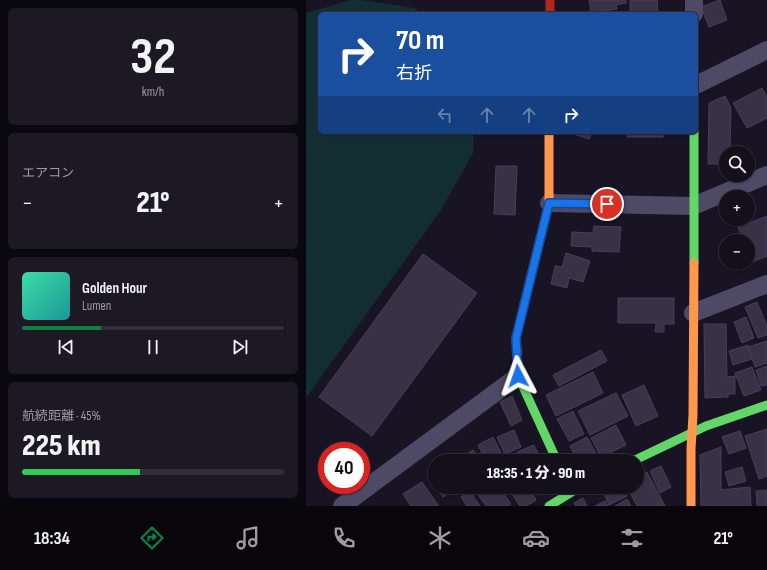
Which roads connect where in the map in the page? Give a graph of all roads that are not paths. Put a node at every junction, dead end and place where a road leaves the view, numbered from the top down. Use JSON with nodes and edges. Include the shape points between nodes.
{"nodes":[{"id":1,"x":550,"y":0,"type":"edge"},
{"id":2,"x":694,"y":0,"type":"edge"},
{"id":3,"x":550,"y":12,"type":"edge"},
{"id":4,"x":694,"y":12,"type":"edge"},
{"id":5,"x":767,"y":50,"type":"edge"},
{"id":6,"x":698,"y":85,"type":"edge"},
{"id":7,"x":549,"y":134,"type":"edge"},
{"id":8,"x":694,"y":134,"type":"edge"},
{"id":9,"x":767,"y":175,"type":"edge"},
{"id":10,"x":549,"y":203,"type":"junction"},
{"id":11,"x":693,"y":206,"type":"junction"},
{"id":12,"x":767,"y":284,"type":"edge"},
{"id":13,"x":693,"y":313,"type":"junction"},
{"id":14,"x":518,"y":376,"type":"junction"},
{"id":15,"x":767,"y":406,"type":"edge"},
{"id":16,"x":692,"y":432,"type":"junction"},
{"id":17,"x":554,"y":454,"type":"edge"},
{"id":18,"x":644,"y":455,"type":"edge"},
{"id":19,"x":564,"y":494,"type":"edge"},
{"id":20,"x":342,"y":506,"type":"edge"},
{"id":21,"x":549,"y":506,"type":"edge"},
{"id":22,"x":691,"y":506,"type":"edge"}],
"edges":[{"from":1,"to":3,"type":"street"},
{"from":2,"to":4,"type":"street"},
{"from":5,"to":6,"type":"street"},
{"from":7,"to":10,"type":"street"},
{"from":8,"to":11,"type":"street"},
{"from":9,"to":11,"type":"street"},
{"from":10,"to":11,"type":"street"},
{"from":10,"to":14,"type":"street","via":[[516,338]]},
{"from":11,"to":13,"type":"street"},
{"from":12,"to":13,"type":"street"},
{"from":13,"to":16,"type":"street"},
{"from":14,"to":17,"type":"street"},
{"from":14,"to":20,"type":"street"},
{"from":15,"to":16,"type":"street"},
{"from":16,"to":18,"type":"street"},
{"from":16,"to":22,"type":"street"},
{"from":19,"to":21,"type":"street"}]}
